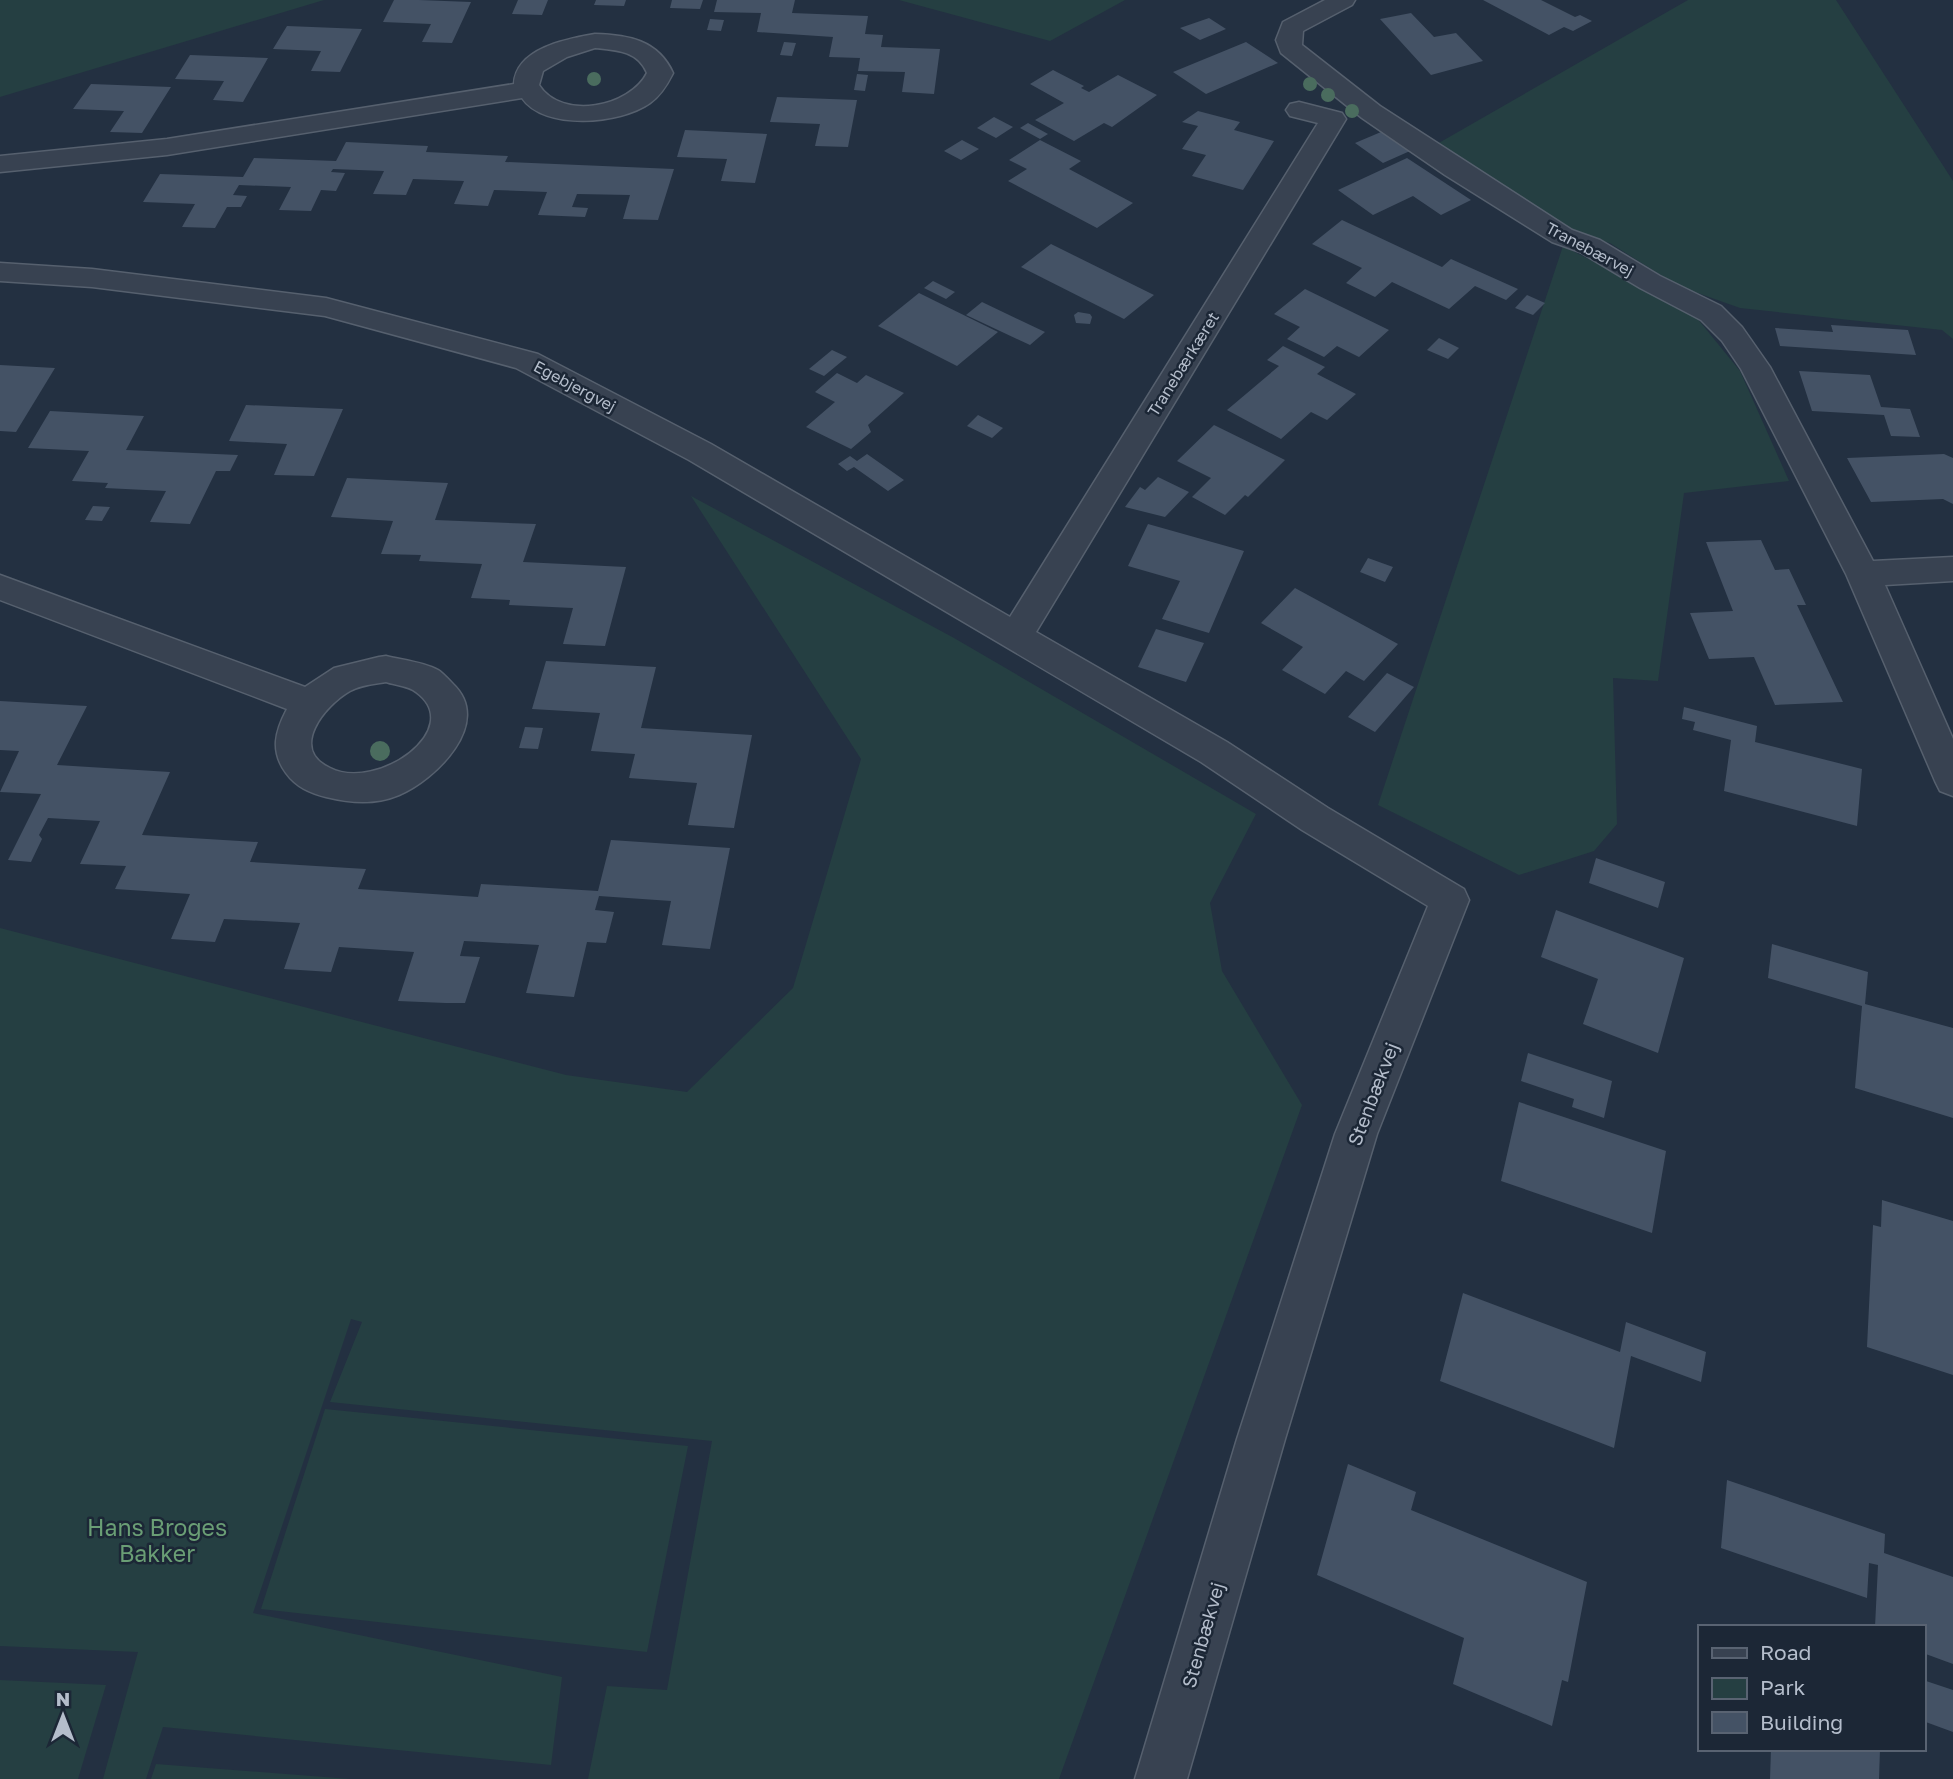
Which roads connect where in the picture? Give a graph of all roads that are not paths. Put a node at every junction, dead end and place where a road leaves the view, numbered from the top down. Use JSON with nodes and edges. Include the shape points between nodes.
{"nodes":[{"id":1,"x":1343,"y":0,"type":"edge"},
{"id":2,"x":529,"y":89,"type":"junction"},
{"id":3,"x":1299,"y":110,"type":"dead end"},
{"id":4,"x":0,"y":164,"type":"edge"},
{"id":5,"x":0,"y":272,"type":"edge"},
{"id":6,"x":1953,"y":569,"type":"edge"},
{"id":7,"x":1863,"y":574,"type":"junction"},
{"id":8,"x":0,"y":587,"type":"edge"},
{"id":9,"x":1015,"y":638,"type":"junction"},
{"id":10,"x":309,"y":704,"type":"dead end"},
{"id":11,"x":1953,"y":781,"type":"edge"},
{"id":12,"x":1161,"y":1779,"type":"edge"}],
"edges":[{"from":1,"to":7,"type":"street","name":"Tranebærvej","via":[[1292,27],[1290,48],[1371,112],[1455,169],[1562,236],[1590,246],[1711,313],[1755,367]]},
{"from":2,"to":2,"type":"street","via":[[551,107],[592,113],[639,99],[660,73],[641,49],[587,42],[563,48],[538,62],[530,71]]},
{"from":2,"to":4,"type":"street","via":[[167,147]]},
{"from":3,"to":9,"type":"street","name":"Tranebærkæret","via":[[1333,119]]},
{"from":5,"to":9,"type":"street","name":"Egebjergvej","via":[[92,278],[326,307],[527,360],[700,452]]},
{"from":6,"to":7,"type":"street"},
{"from":7,"to":11,"type":"street","name":"Tranebærvej"},
{"from":8,"to":10,"type":"street"},
{"from":9,"to":12,"type":"street","name":"Stenbækvej","via":[[1214,752],[1450,900],[1356,1134]]}]}
